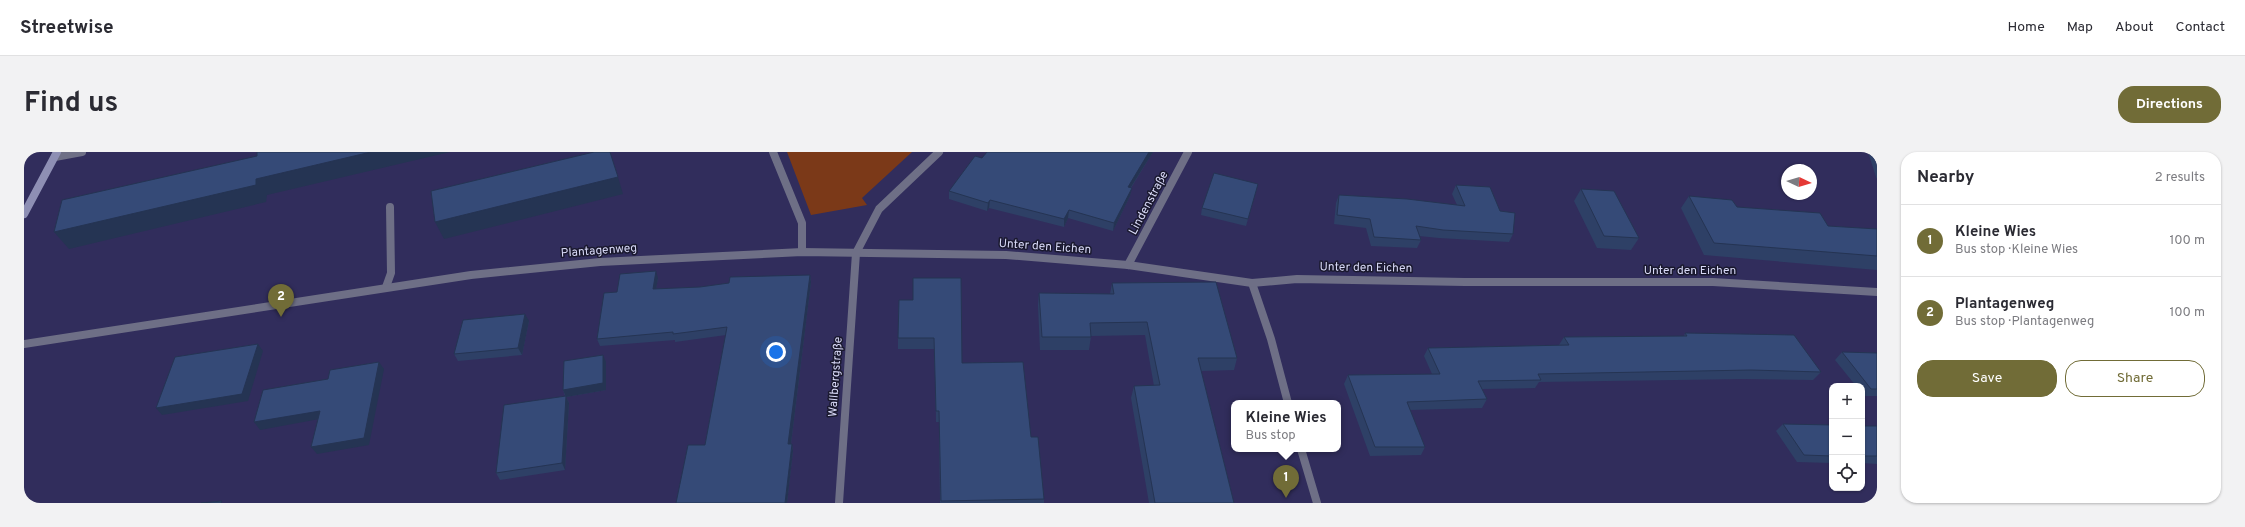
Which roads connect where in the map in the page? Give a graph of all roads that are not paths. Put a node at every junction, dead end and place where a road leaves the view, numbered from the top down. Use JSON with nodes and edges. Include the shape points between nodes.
{"nodes":[{"id":1,"x":82,"y":152,"type":"edge"},
{"id":2,"x":773,"y":152,"type":"edge"},
{"id":3,"x":939,"y":152,"type":"edge"},
{"id":4,"x":1188,"y":152,"type":"edge"},
{"id":5,"x":56,"y":154,"type":"edge"},
{"id":6,"x":390,"y":207,"type":"dead end"},
{"id":7,"x":24,"y":214,"type":"edge"},
{"id":8,"x":802,"y":252,"type":"junction"},
{"id":9,"x":856,"y":253,"type":"junction"},
{"id":10,"x":1128,"y":265,"type":"junction"},
{"id":11,"x":1252,"y":283,"type":"junction"},
{"id":12,"x":386,"y":287,"type":"junction"},
{"id":13,"x":1877,"y":292,"type":"edge"},
{"id":14,"x":24,"y":344,"type":"edge"},
{"id":15,"x":1287,"y":400,"type":"edge"},
{"id":16,"x":1302,"y":452,"type":"edge"},
{"id":17,"x":839,"y":503,"type":"edge"},
{"id":18,"x":1317,"y":503,"type":"edge"}],
"edges":[{"from":1,"to":5,"type":"street"},
{"from":2,"to":8,"type":"street","via":[[802,223]]},
{"from":3,"to":9,"type":"street","via":[[879,209]]},
{"from":4,"to":10,"type":"street","name":"Lindenstraße"},
{"from":5,"to":7,"type":"main road"},
{"from":6,"to":12,"type":"street","via":[[391,273]]},
{"from":8,"to":9,"type":"street","name":"Plantagenweg"},
{"from":8,"to":12,"type":"street","name":"Plantagenweg","via":[[592,263],[471,275]]},
{"from":9,"to":10,"type":"street","name":"Unter den Eichen","via":[[1006,255]]},
{"from":9,"to":17,"type":"street","name":"Wallbergstraße"},
{"from":10,"to":11,"type":"street","name":"Unter den Eichen"},
{"from":11,"to":13,"type":"street","name":"Unter den Eichen","via":[[1332,279],[1713,282]]},
{"from":11,"to":15,"type":"street","via":[[1271,339]]},
{"from":12,"to":14,"type":"street","name":"Plantagenweg"},
{"from":16,"to":18,"type":"street"}]}
